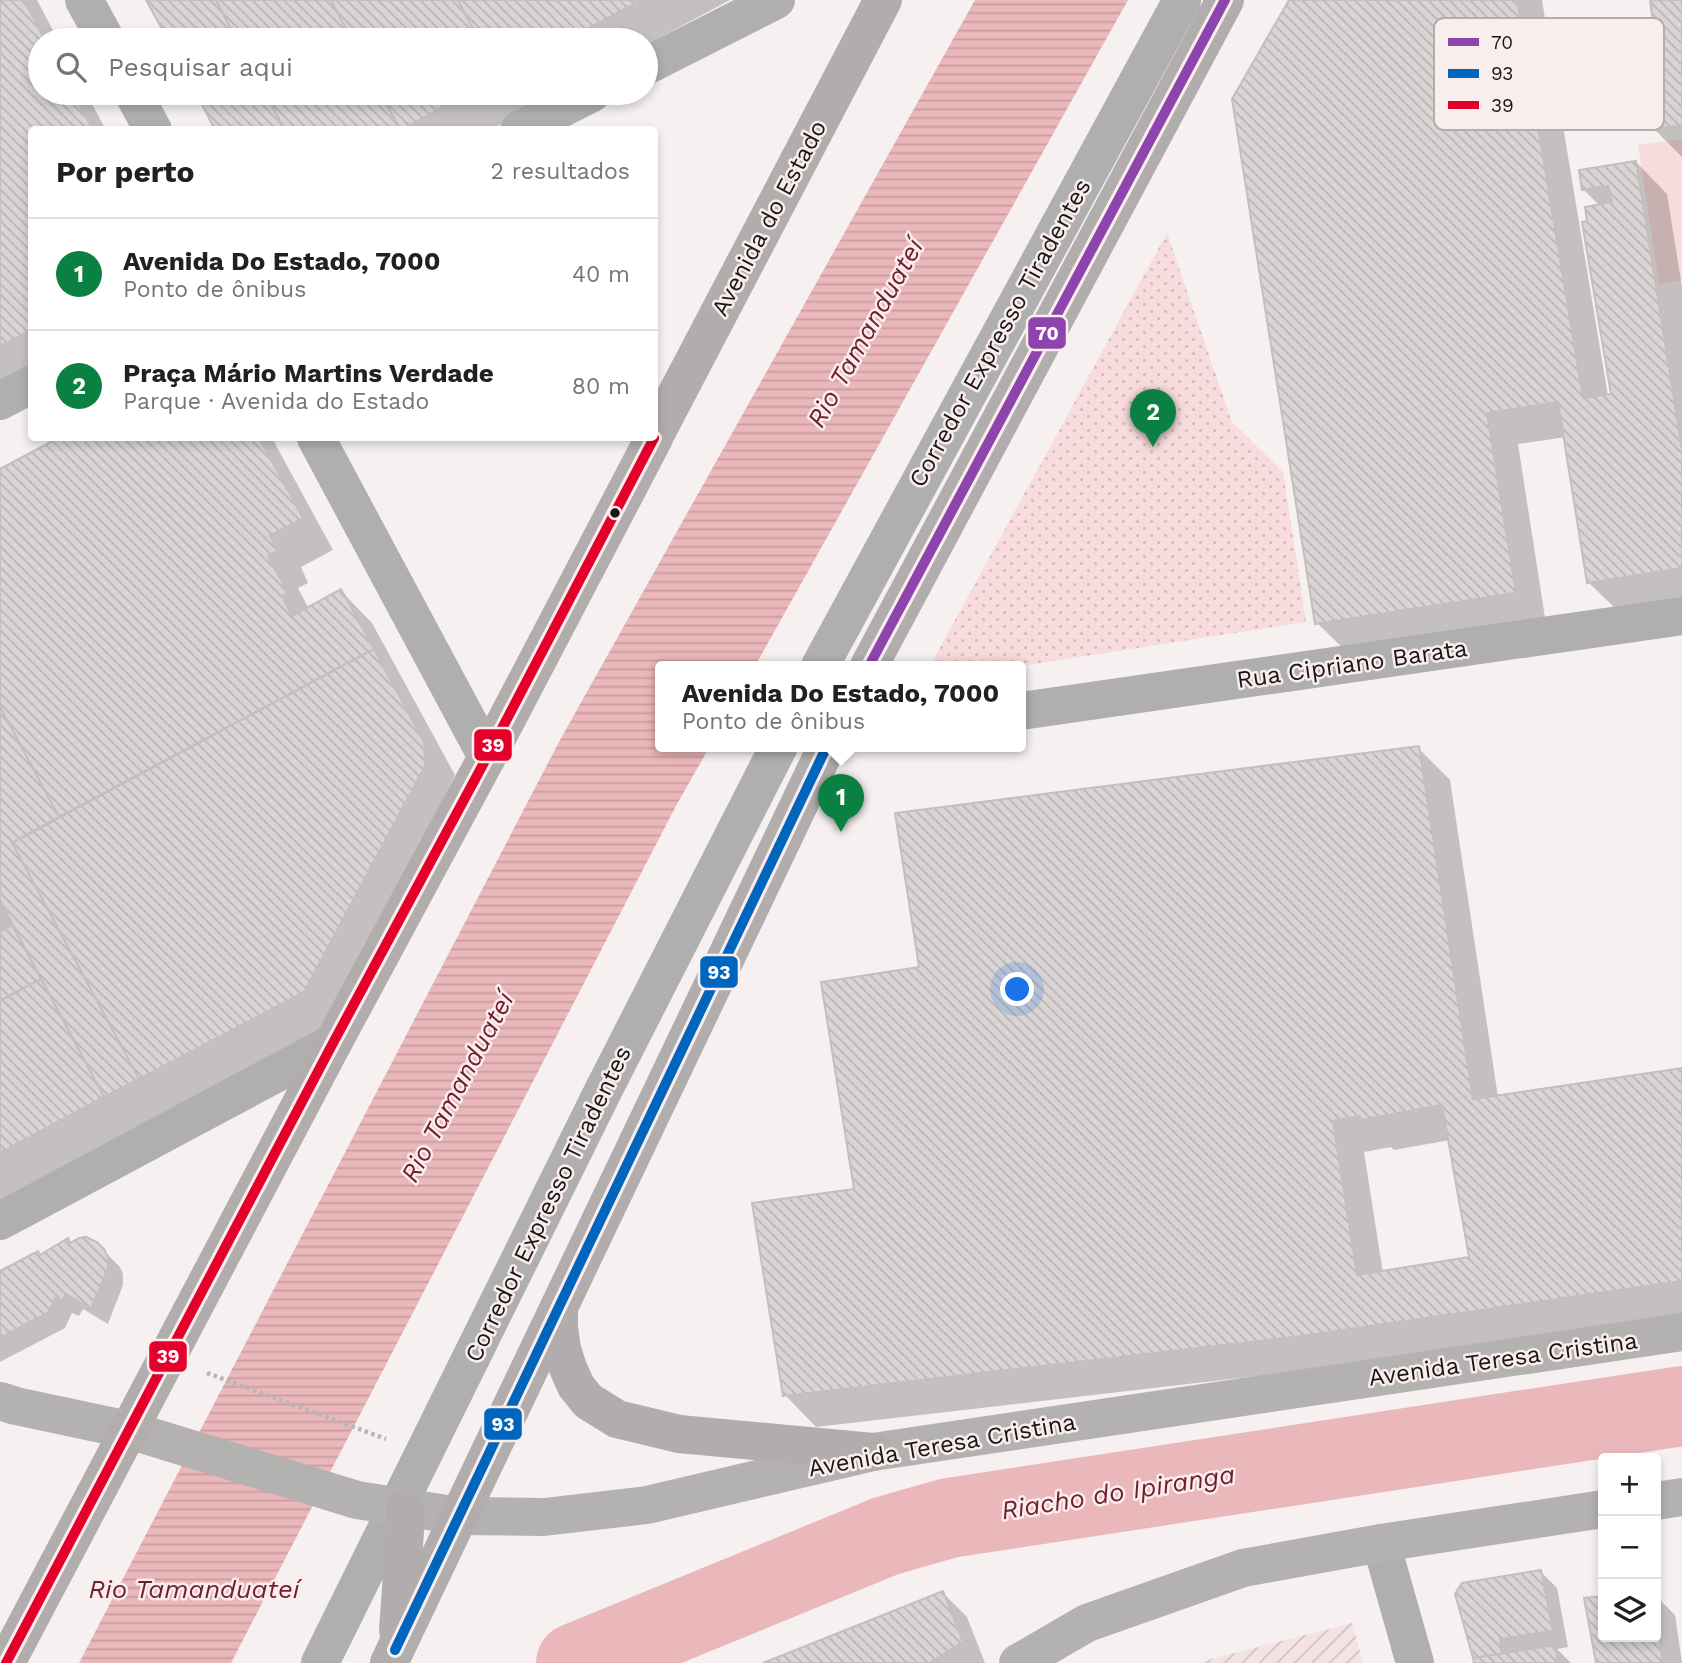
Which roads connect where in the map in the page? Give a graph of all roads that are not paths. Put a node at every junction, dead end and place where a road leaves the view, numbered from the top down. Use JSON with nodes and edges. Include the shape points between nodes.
{"nodes":[{"id":1,"x":84,"y":0,"type":"edge"},
{"id":2,"x":776,"y":0,"type":"edge"},
{"id":3,"x":883,"y":0,"type":"edge"},
{"id":4,"x":1182,"y":0,"type":"edge"},
{"id":5,"x":1225,"y":0,"type":"edge"},
{"id":6,"x":99,"y":28,"type":"edge"},
{"id":7,"x":658,"y":60,"type":"edge"},
{"id":8,"x":139,"y":105,"type":"edge"},
{"id":9,"x":569,"y":105,"type":"edge"},
{"id":10,"x":151,"y":126,"type":"edge"},
{"id":11,"x":528,"y":126,"type":"edge"},
{"id":12,"x":28,"y":386,"type":"edge"},
{"id":13,"x":0,"y":401,"type":"edge"},
{"id":14,"x":658,"y":429,"type":"edge"},
{"id":15,"x":318,"y":441,"type":"edge"},
{"id":16,"x":652,"y":441,"type":"edge"},
{"id":17,"x":1682,"y":616,"type":"edge"},
{"id":18,"x":823,"y":661,"type":"edge"},
{"id":19,"x":872,"y":661,"type":"edge"},
{"id":20,"x":1026,"y":711,"type":"edge"},
{"id":21,"x":776,"y":752,"type":"edge"},
{"id":22,"x":824,"y":752,"type":"edge"},
{"id":23,"x":487,"y":757,"type":"junction"},
{"id":24,"x":333,"y":1043,"type":"junction"},
{"id":25,"x":0,"y":1221,"type":"edge"},
{"id":26,"x":559,"y":1308,"type":"junction"},
{"id":27,"x":1682,"y":1332,"type":"edge"},
{"id":28,"x":0,"y":1401,"type":"edge"},
{"id":29,"x":143,"y":1434,"type":"junction"},
{"id":30,"x":873,"y":1452,"type":"junction"},
{"id":31,"x":1682,"y":1497,"type":"edge"},
{"id":32,"x":1661,"y":1500,"type":"edge"},
{"id":33,"x":405,"y":1508,"type":"junction"},
{"id":34,"x":1598,"y":1510,"type":"edge"},
{"id":35,"x":460,"y":1516,"type":"junction"},
{"id":36,"x":1381,"y":1543,"type":"junction"},
{"id":37,"x":393,"y":1655,"type":"edge"},
{"id":38,"x":6,"y":1663,"type":"edge"},
{"id":39,"x":320,"y":1663,"type":"edge"},
{"id":40,"x":1018,"y":1663,"type":"edge"},
{"id":41,"x":1415,"y":1663,"type":"edge"}],
"edges":[{"from":1,"to":6,"type":"street"},
{"from":2,"to":7,"type":"street"},
{"from":3,"to":14,"type":"highway","name":"Avenida do Estado"},
{"from":4,"to":18,"type":"street","name":"Corredor Expresso Tiradentes"},
{"from":5,"to":19,"type":"highway"},
{"from":8,"to":10,"type":"street"},
{"from":9,"to":11,"type":"street"},
{"from":12,"to":13,"type":"street"},
{"from":15,"to":23,"type":"street"},
{"from":16,"to":23,"type":"highway","name":"Avenida do Estado"},
{"from":17,"to":20,"type":"street","name":"Rua Cipriano Barata"},
{"from":21,"to":39,"type":"street","name":"Corredor Expresso Tiradentes"},
{"from":22,"to":26,"type":"highway"},
{"from":23,"to":24,"type":"highway","name":"Avenida do Estado"},
{"from":24,"to":25,"type":"street"},
{"from":24,"to":29,"type":"highway","name":"Avenida do Estado"},
{"from":26,"to":30,"type":"highway","via":[[562,1349],[576,1386],[588,1401],[617,1419],[679,1434]]},
{"from":26,"to":35,"type":"highway"},
{"from":27,"to":30,"type":"main road","name":"Avenida Teresa Cristina"},
{"from":28,"to":29,"type":"main road","name":"Avenida Teresa Cristina"},
{"from":29,"to":33,"type":"main road","name":"Avenida Teresa Cristina","via":[[357,1500]]},
{"from":29,"to":38,"type":"highway","name":"Avenida do Estado"},
{"from":30,"to":35,"type":"main road","name":"Avenida Teresa Cristina","via":[[647,1505],[544,1517]]},
{"from":31,"to":32,"type":"main road"},
{"from":33,"to":35,"type":"main road","name":"Avenida Teresa Cristina"},
{"from":33,"to":37,"type":"highway"},
{"from":34,"to":36,"type":"main road"},
{"from":35,"to":37,"type":"highway"},
{"from":36,"to":40,"type":"main road","via":[[1243,1568],[1087,1623]]},
{"from":36,"to":41,"type":"street"}]}
